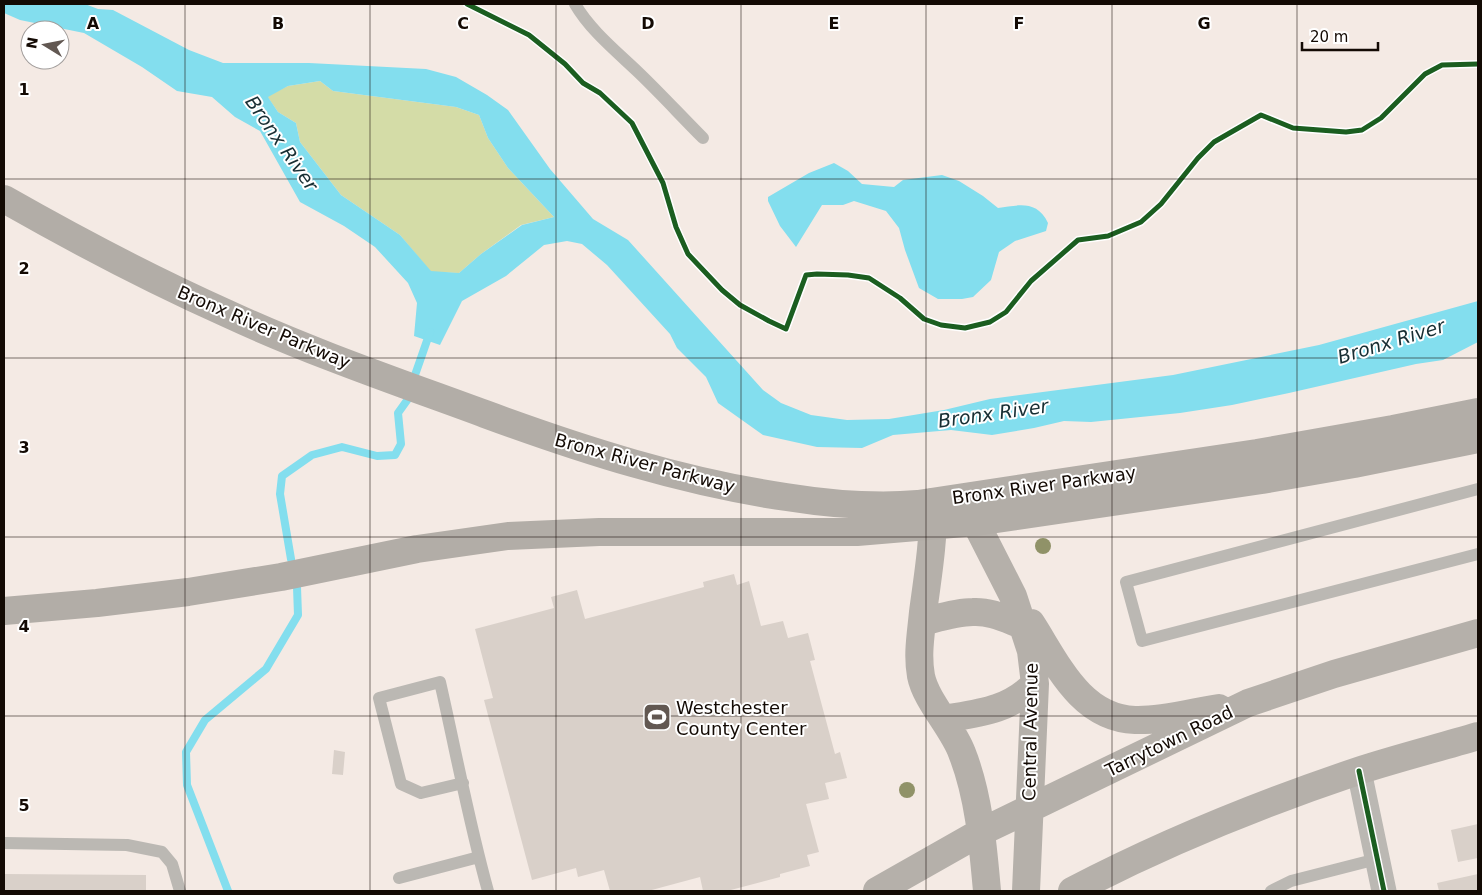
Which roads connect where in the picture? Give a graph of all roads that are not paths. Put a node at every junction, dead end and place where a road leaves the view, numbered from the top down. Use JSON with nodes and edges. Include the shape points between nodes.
{"nodes":[{"id":1,"x":575,"y":4,"type":"edge"},
{"id":2,"x":703,"y":138,"type":"dead end"},
{"id":3,"x":4,"y":199,"type":"edge"},
{"id":4,"x":1478,"y":412,"type":"edge"},
{"id":5,"x":1478,"y":439,"type":"edge"},
{"id":6,"x":1478,"y":490,"type":"edge"},
{"id":7,"x":962,"y":498,"type":"junction"},
{"id":8,"x":933,"y":514,"type":"junction"},
{"id":9,"x":976,"y":522,"type":"junction"},
{"id":10,"x":1478,"y":554,"type":"edge"},
{"id":11,"x":1013,"y":596,"type":"junction"},
{"id":12,"x":4,"y":611,"type":"edge"},
{"id":13,"x":922,"y":622,"type":"junction"},
{"id":14,"x":1022,"y":625,"type":"junction"},
{"id":15,"x":1478,"y":633,"type":"edge"},
{"id":16,"x":1034,"y":684,"type":"junction"},
{"id":17,"x":1248,"y":703,"type":"junction"},
{"id":18,"x":944,"y":719,"type":"junction"},
{"id":19,"x":1478,"y":736,"type":"edge"},
{"id":20,"x":1359,"y":771,"type":"junction"},
{"id":21,"x":463,"y":783,"type":"junction"},
{"id":22,"x":1029,"y":810,"type":"junction"},
{"id":23,"x":982,"y":832,"type":"junction"},
{"id":24,"x":4,"y":843,"type":"edge"},
{"id":25,"x":478,"y":857,"type":"junction"},
{"id":26,"x":1377,"y":859,"type":"junction"},
{"id":27,"x":398,"y":878,"type":"dead end"},
{"id":28,"x":1105,"y":882,"type":"edge"},
{"id":29,"x":180,"y":891,"type":"edge"},
{"id":30,"x":488,"y":891,"type":"edge"},
{"id":31,"x":877,"y":891,"type":"edge"},
{"id":32,"x":987,"y":891,"type":"edge"},
{"id":33,"x":1026,"y":891,"type":"edge"},
{"id":34,"x":1072,"y":891,"type":"edge"},
{"id":35,"x":1271,"y":891,"type":"edge"},
{"id":36,"x":1384,"y":891,"type":"edge"}],
"edges":[{"from":1,"to":2,"type":"lane","via":[[581,14]]},
{"from":3,"to":8,"type":"highway","name":"Bronx River Parkway","via":[[143,274],[270,332],[571,444],[667,473],[752,492],[818,502],[899,506]]},
{"from":4,"to":7,"type":"highway","name":"Bronx River Parkway","via":[[1257,453]]},
{"from":5,"to":9,"type":"highway","name":"Bronx River Parkway","via":[[1280,477]]},
{"from":6,"to":10,"type":"lane","via":[[1126,582],[1142,641]]},
{"from":7,"to":8,"type":"highway","name":"Bronx River Parkway"},
{"from":7,"to":9,"type":"main road","name":"Central Avenue"},
{"from":8,"to":9,"type":"highway","name":"Bronx River Parkway"},
{"from":8,"to":12,"type":"highway","name":"Bronx River Parkway","via":[[857,532],[599,532],[516,536],[417,549],[281,577],[179,593]]},
{"from":8,"to":13,"type":"main road"},
{"from":9,"to":11,"type":"main road","name":"Central Avenue"},
{"from":11,"to":14,"type":"main road","name":"Central Avenue"},
{"from":11,"to":17,"type":"main road","via":[[1074,689],[1084,700],[1108,714],[1146,720]]},
{"from":13,"to":14,"type":"main road","via":[[974,612]]},
{"from":13,"to":18,"type":"main road","via":[[919,652],[922,679]]},
{"from":14,"to":16,"type":"main road","name":"Central Avenue","via":[[1031,651]]},
{"from":15,"to":17,"type":"main road","name":"Tarrytown Road","via":[[1334,674]]},
{"from":16,"to":18,"type":"main road","via":[[1007,705]]},
{"from":16,"to":22,"type":"main road","name":"Central Avenue"},
{"from":17,"to":22,"type":"main road","name":"Tarrytown Road"},
{"from":18,"to":23,"type":"main road","via":[[968,770]]},
{"from":19,"to":20,"type":"main road"},
{"from":20,"to":26,"type":"street"},
{"from":20,"to":28,"type":"main road","via":[[1179,840]]},
{"from":21,"to":21,"type":"lane","via":[[421,793],[400,784],[379,698],[440,682]]},
{"from":21,"to":25,"type":"lane"},
{"from":22,"to":23,"type":"main road","name":"Tarrytown Road"},
{"from":22,"to":33,"type":"main road","name":"Central Avenue"},
{"from":23,"to":31,"type":"main road","name":"Tarrytown Road"},
{"from":23,"to":32,"type":"main road"},
{"from":24,"to":29,"type":"lane","via":[[127,845],[162,852],[172,864]]},
{"from":25,"to":27,"type":"lane"},
{"from":25,"to":30,"type":"lane"},
{"from":26,"to":35,"type":"lane","via":[[1291,882]]},
{"from":26,"to":36,"type":"street"},
{"from":28,"to":34,"type":"main road"}]}
